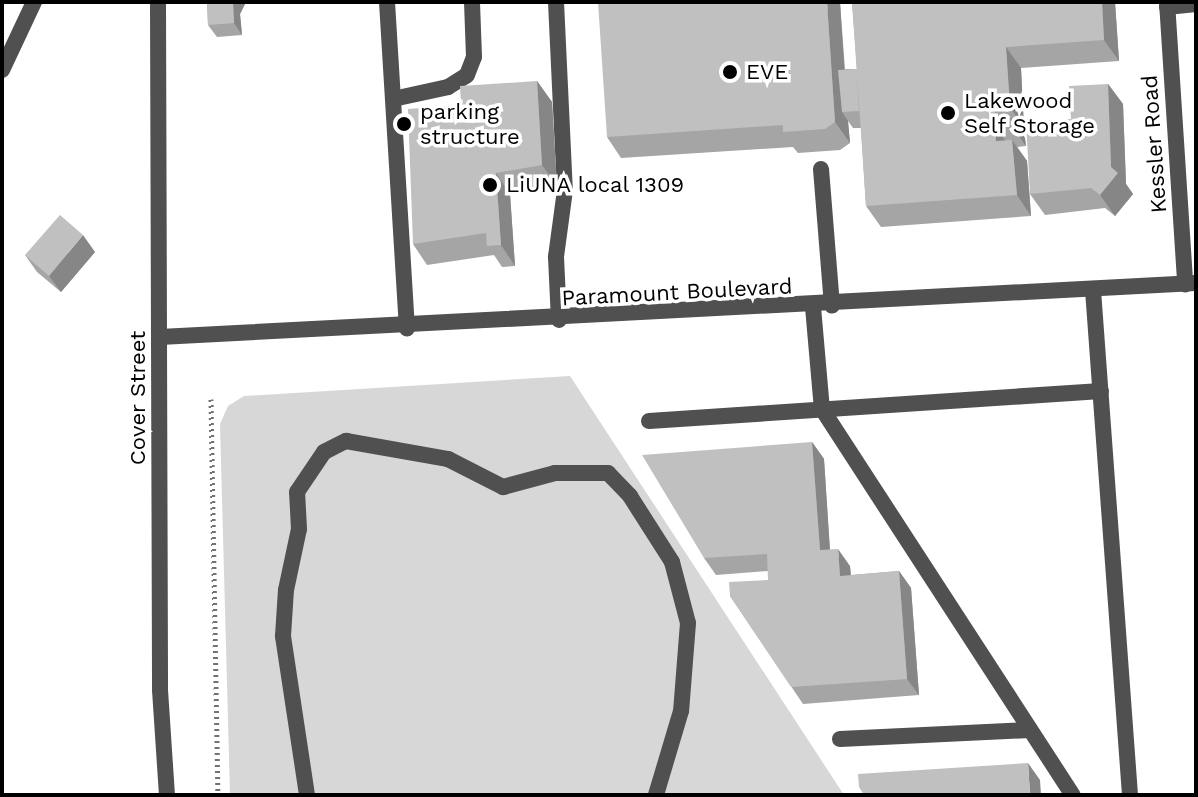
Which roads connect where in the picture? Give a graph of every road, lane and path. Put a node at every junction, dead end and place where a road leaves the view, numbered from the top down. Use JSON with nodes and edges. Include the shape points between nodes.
{"nodes":[{"id":1,"x":34,"y":2,"type":"edge"},
{"id":2,"x":158,"y":2,"type":"edge"},
{"id":3,"x":387,"y":2,"type":"edge"},
{"id":4,"x":472,"y":2,"type":"edge"},
{"id":5,"x":556,"y":2,"type":"edge"},
{"id":6,"x":1167,"y":4,"type":"edge"},
{"id":7,"x":1196,"y":4,"type":"edge"},
{"id":8,"x":2,"y":70,"type":"edge"},
{"id":9,"x":393,"y":99,"type":"junction"},
{"id":10,"x":821,"y":169,"type":"dead end"},
{"id":11,"x":1191,"y":283,"type":"edge"},
{"id":12,"x":1093,"y":290,"type":"junction"},
{"id":13,"x":832,"y":306,"type":"junction"},
{"id":14,"x":813,"y":307,"type":"junction"},
{"id":15,"x":559,"y":320,"type":"junction"},
{"id":16,"x":407,"y":328,"type":"junction"},
{"id":17,"x":160,"y":337,"type":"junction"},
{"id":18,"x":1101,"y":391,"type":"junction"},
{"id":19,"x":211,"y":399,"type":"dead end"},
{"id":20,"x":822,"y":409,"type":"junction"},
{"id":21,"x":649,"y":421,"type":"dead end"},
{"id":22,"x":1030,"y":730,"type":"junction"},
{"id":23,"x":840,"y":739,"type":"dead end"},
{"id":24,"x":167,"y":795,"type":"edge"},
{"id":25,"x":218,"y":795,"type":"edge"},
{"id":26,"x":307,"y":795,"type":"edge"},
{"id":27,"x":656,"y":795,"type":"edge"},
{"id":28,"x":1073,"y":795,"type":"edge"},
{"id":29,"x":1130,"y":795,"type":"edge"}],
"edges":[{"from":1,"to":8,"type":"street"},
{"from":2,"to":17,"type":"street","name":"Cover Street"},
{"from":3,"to":9,"type":"street"},
{"from":4,"to":9,"type":"street","via":[[474,57],[467,75],[448,87]]},
{"from":5,"to":15,"type":"street","via":[[565,190],[556,257]]},
{"from":6,"to":7,"type":"street"},
{"from":6,"to":11,"type":"street","name":"Kessler Road"},
{"from":9,"to":16,"type":"street"},
{"from":10,"to":13,"type":"street"},
{"from":11,"to":12,"type":"street","name":"Paramount Boulevard"},
{"from":12,"to":13,"type":"street","name":"Paramount Boulevard"},
{"from":12,"to":18,"type":"street"},
{"from":13,"to":14,"type":"street","name":"Paramount Boulevard"},
{"from":14,"to":15,"type":"street","name":"Paramount Boulevard"},
{"from":14,"to":20,"type":"street"},
{"from":15,"to":16,"type":"street","name":"Paramount Boulevard"},
{"from":16,"to":17,"type":"street","name":"Paramount Boulevard"},
{"from":17,"to":24,"type":"street","name":"Cover Street"},
{"from":18,"to":20,"type":"street"},
{"from":18,"to":29,"type":"street"},
{"from":19,"to":25,"type":"path"},
{"from":20,"to":21,"type":"street"},
{"from":20,"to":22,"type":"street"},
{"from":22,"to":23,"type":"street"},
{"from":22,"to":28,"type":"street"},
{"from":26,"to":27,"type":"street","via":[[283,636],[286,590],[299,529],[297,492],[324,452],[346,441],[448,459],[503,487],[555,473],[608,473],[630,496],[672,562],[688,623],[681,711]]}]}
